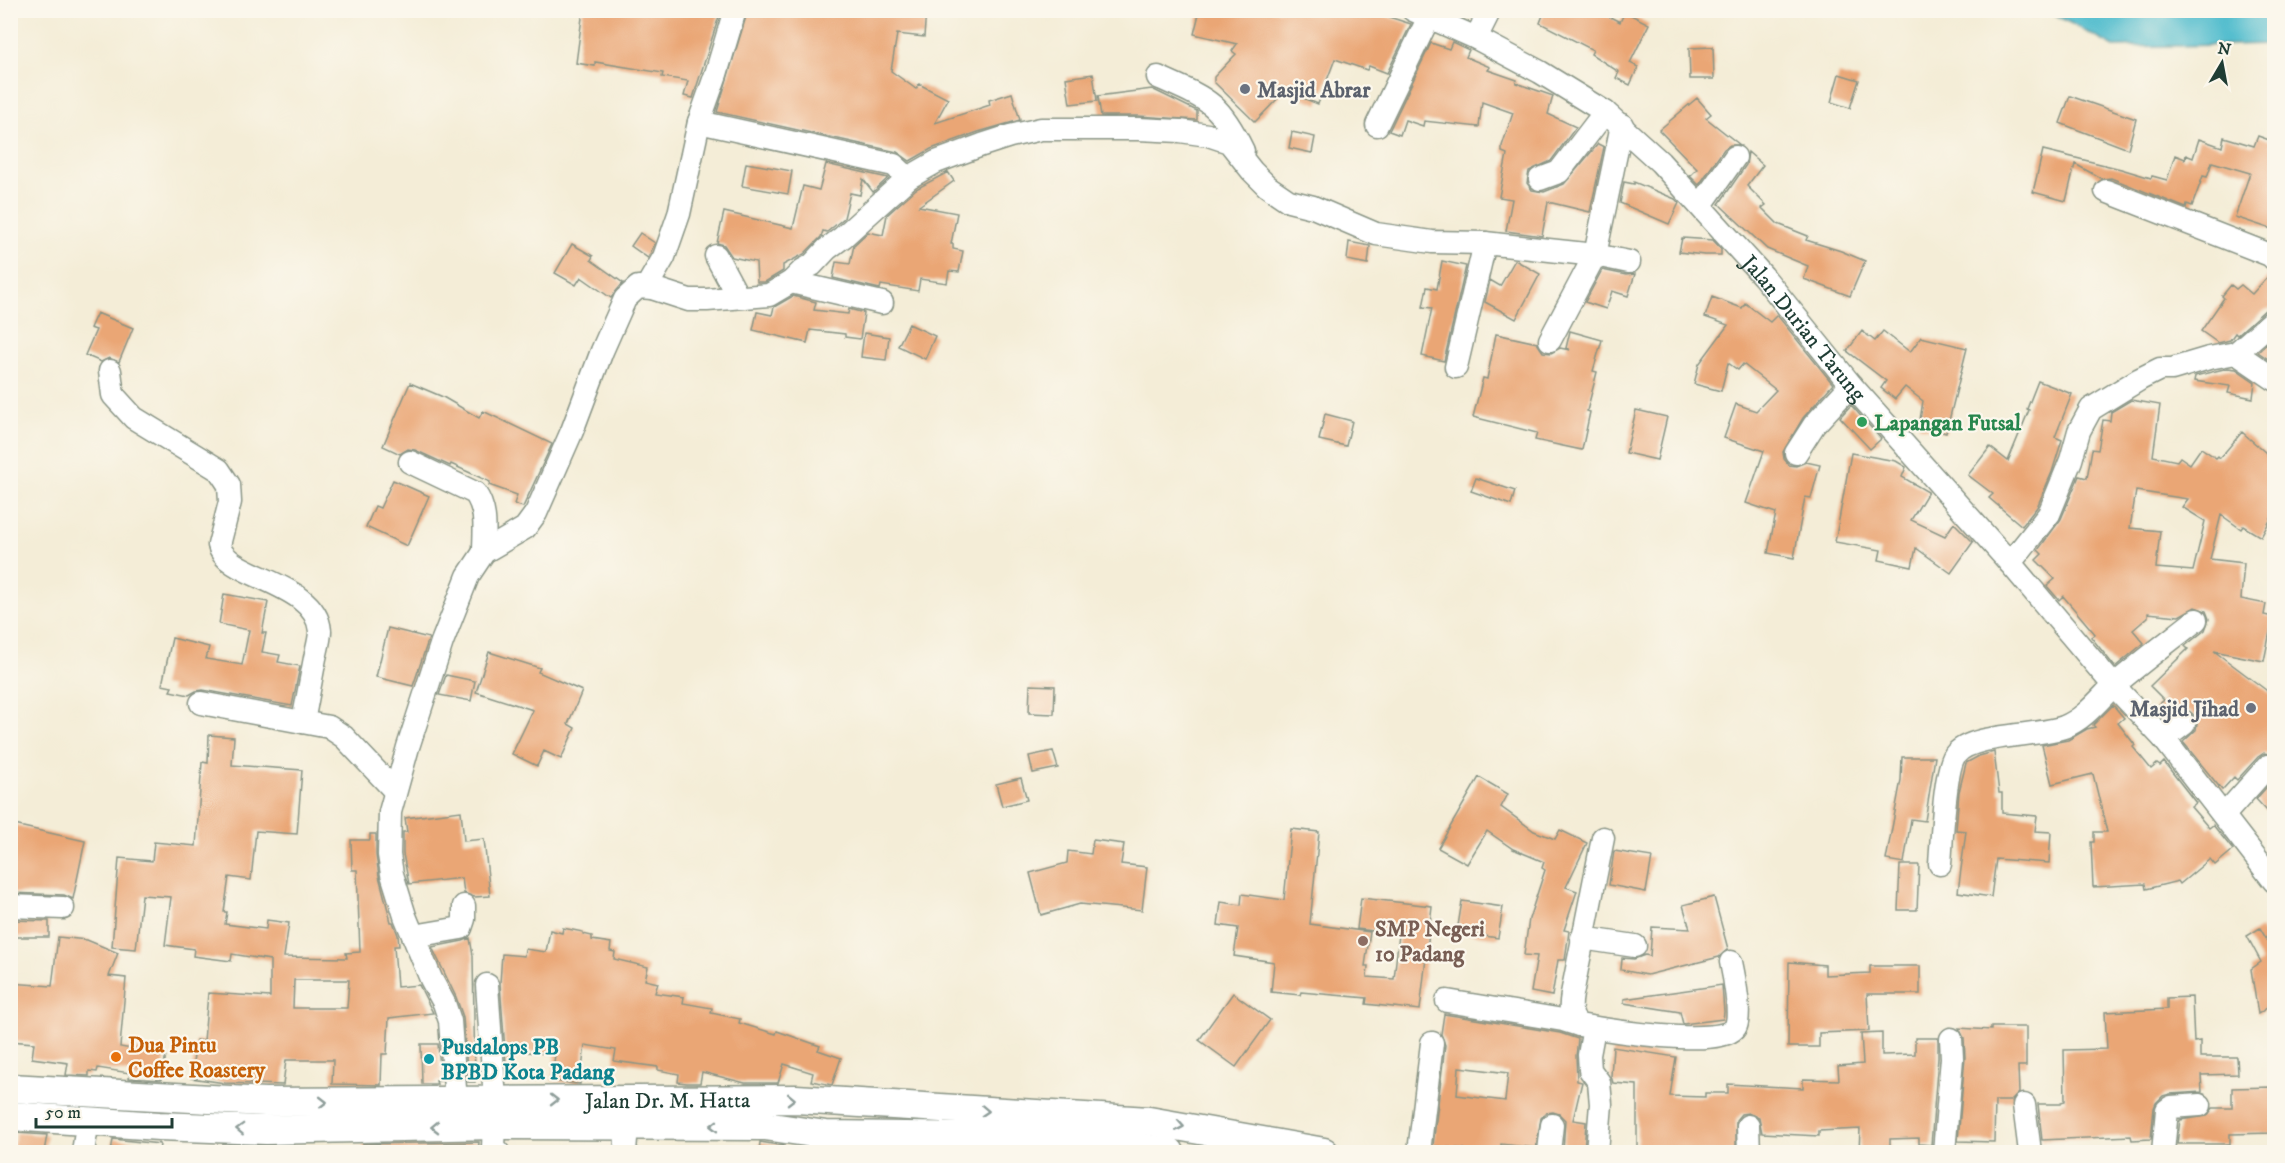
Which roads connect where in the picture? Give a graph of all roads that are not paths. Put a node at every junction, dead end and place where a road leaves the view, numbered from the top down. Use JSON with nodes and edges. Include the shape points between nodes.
{"nodes":[{"id":1,"x":735,"y":10,"type":"edge"},
{"id":2,"x":1490,"y":10,"type":"edge"},
{"id":3,"x":1421,"y":14,"type":"edge"},
{"id":4,"x":1476,"y":38,"type":"junction"},
{"id":5,"x":1158,"y":77,"type":"dead end"},
{"id":6,"x":1614,"y":118,"type":"junction"},
{"id":7,"x":699,"y":122,"type":"junction"},
{"id":8,"x":1377,"y":125,"type":"dead end"},
{"id":9,"x":1735,"y":157,"type":"dead end"},
{"id":10,"x":1252,"y":171,"type":"junction"},
{"id":11,"x":908,"y":178,"type":"junction"},
{"id":12,"x":1540,"y":179,"type":"dead end"},
{"id":13,"x":2106,"y":191,"type":"dead end"},
{"id":14,"x":1701,"y":205,"type":"junction"},
{"id":15,"x":1485,"y":243,"type":"junction"},
{"id":16,"x":1595,"y":255,"type":"junction"},
{"id":17,"x":716,"y":256,"type":"dead end"},
{"id":18,"x":2274,"y":259,"type":"edge"},
{"id":19,"x":1629,"y":262,"type":"dead end"},
{"id":20,"x":791,"y":282,"type":"junction"},
{"id":21,"x":652,"y":288,"type":"junction"},
{"id":22,"x":738,"y":297,"type":"junction"},
{"id":23,"x":882,"y":303,"type":"dead end"},
{"id":24,"x":2274,"y":320,"type":"edge"},
{"id":25,"x":1550,"y":340,"type":"dead end"},
{"id":26,"x":2236,"y":353,"type":"junction"},
{"id":27,"x":1456,"y":367,"type":"dead end"},
{"id":28,"x":110,"y":371,"type":"dead end"},
{"id":29,"x":2274,"y":380,"type":"edge"},
{"id":30,"x":1851,"y":385,"type":"junction"},
{"id":31,"x":1796,"y":453,"type":"dead end"},
{"id":32,"x":410,"y":462,"type":"dead end"},
{"id":33,"x":484,"y":552,"type":"junction"},
{"id":34,"x":2010,"y":563,"type":"junction"},
{"id":35,"x":2196,"y":620,"type":"dead end"},
{"id":36,"x":2114,"y":686,"type":"junction"},
{"id":37,"x":201,"y":703,"type":"dead end"},
{"id":38,"x":303,"y":722,"type":"junction"},
{"id":39,"x":2184,"y":724,"type":"dead end"},
{"id":40,"x":2164,"y":740,"type":"junction"},
{"id":41,"x":2268,"y":766,"type":"dead end"},
{"id":42,"x":395,"y":791,"type":"junction"},
{"id":43,"x":2224,"y":815,"type":"junction"},
{"id":44,"x":1603,"y":838,"type":"dead end"},
{"id":45,"x":1940,"y":864,"type":"dead end"},
{"id":46,"x":2274,"y":881,"type":"edge"},
{"id":47,"x":10,"y":906,"type":"edge"},
{"id":48,"x":464,"y":906,"type":"dead end"},
{"id":49,"x":63,"y":908,"type":"dead end"},
{"id":50,"x":414,"y":936,"type":"junction"},
{"id":51,"x":1582,"y":938,"type":"junction"},
{"id":52,"x":1635,"y":946,"type":"dead end"},
{"id":53,"x":1731,"y":962,"type":"dead end"},
{"id":54,"x":487,"y":985,"type":"dead end"},
{"id":55,"x":1448,"y":1001,"type":"dead end"},
{"id":56,"x":1586,"y":1026,"type":"junction"},
{"id":57,"x":1951,"y":1039,"type":"dead end"},
{"id":58,"x":1432,"y":1044,"type":"dead end"},
{"id":59,"x":10,"y":1088,"type":"edge"},
{"id":60,"x":456,"y":1102,"type":"junction"},
{"id":61,"x":53,"y":1105,"type":"junction"},
{"id":62,"x":2024,"y":1105,"type":"dead end"},
{"id":63,"x":2200,"y":1105,"type":"dead end"},
{"id":64,"x":10,"y":1116,"type":"edge"},
{"id":65,"x":88,"y":1120,"type":"junction"},
{"id":66,"x":1552,"y":1125,"type":"dead end"},
{"id":67,"x":496,"y":1126,"type":"edge"},
{"id":68,"x":1748,"y":1126,"type":"dead end"},
{"id":69,"x":626,"y":1139,"type":"edge"},
{"id":70,"x":826,"y":1144,"type":"edge"},
{"id":71,"x":987,"y":1145,"type":"edge"},
{"id":72,"x":83,"y":1152,"type":"edge"},
{"id":73,"x":1170,"y":1152,"type":"edge"},
{"id":74,"x":1324,"y":1152,"type":"edge"},
{"id":75,"x":1419,"y":1152,"type":"edge"},
{"id":76,"x":1549,"y":1152,"type":"edge"},
{"id":77,"x":1598,"y":1152,"type":"edge"},
{"id":78,"x":1749,"y":1152,"type":"edge"},
{"id":79,"x":1944,"y":1152,"type":"edge"},
{"id":80,"x":2031,"y":1152,"type":"edge"},
{"id":81,"x":2163,"y":1152,"type":"edge"}],
"edges":[{"from":1,"to":7,"type":"street"},
{"from":2,"to":4,"type":"street"},
{"from":3,"to":4,"type":"street","name":"Jalan Durian Tarung"},
{"from":3,"to":8,"type":"street"},
{"from":4,"to":6,"type":"street","name":"Jalan Durian Tarung"},
{"from":5,"to":10,"type":"street","via":[[1204,98],[1220,111]]},
{"from":6,"to":12,"type":"street","via":[[1559,172]]},
{"from":6,"to":14,"type":"street","name":"Jalan Durian Tarung"},
{"from":6,"to":16,"type":"street"},
{"from":7,"to":11,"type":"street","via":[[894,165]]},
{"from":7,"to":21,"type":"street","via":[[679,214],[664,257],[650,281]]},
{"from":9,"to":14,"type":"street"},
{"from":10,"to":11,"type":"street","via":[[1228,142],[1208,135],[1138,129],[1041,129],[982,144]]},
{"from":10,"to":15,"type":"street","via":[[1289,201],[1376,234],[1432,242]]},
{"from":11,"to":20,"type":"street"},
{"from":13,"to":18,"type":"street"},
{"from":14,"to":30,"type":"street","name":"Jalan Durian Tarung"},
{"from":15,"to":16,"type":"street"},
{"from":15,"to":27,"type":"street"},
{"from":16,"to":19,"type":"street"},
{"from":16,"to":25,"type":"street"},
{"from":17,"to":22,"type":"street"},
{"from":20,"to":22,"type":"street","via":[[769,295]]},
{"from":20,"to":23,"type":"street"},
{"from":21,"to":22,"type":"street","via":[[689,300]]},
{"from":21,"to":33,"type":"street","via":[[638,287],[625,299],[536,513],[525,528]]},
{"from":24,"to":26,"type":"street"},
{"from":26,"to":29,"type":"street"},
{"from":26,"to":34,"type":"street","via":[[2160,369],[2091,410],[2079,430],[2049,514]]},
{"from":28,"to":38,"type":"street","via":[[113,395],[134,418],[219,470],[229,485],[230,502],[219,545],[225,556],[306,601],[317,614],[320,632]]},
{"from":30,"to":31,"type":"street","via":[[1814,425]]},
{"from":30,"to":34,"type":"street","name":"Jalan Durian Tarung"},
{"from":32,"to":33,"type":"street","via":[[475,493],[484,513]]},
{"from":33,"to":42,"type":"street","via":[[457,600]]},
{"from":34,"to":36,"type":"street","name":"Jalan Durian Tarung"},
{"from":35,"to":36,"type":"street"},
{"from":36,"to":40,"type":"street","name":"Jalan Durian Tarung"},
{"from":36,"to":45,"type":"street","via":[[2085,714],[2064,727],[1974,742],[1959,750],[1948,778]]},
{"from":37,"to":38,"type":"street"},
{"from":38,"to":42,"type":"street","via":[[337,731]]},
{"from":39,"to":40,"type":"street"},
{"from":40,"to":43,"type":"street","name":"Jalan Durian Tarung"},
{"from":41,"to":43,"type":"street"},
{"from":42,"to":50,"type":"street","via":[[390,812],[389,855]]},
{"from":43,"to":46,"type":"street","name":"Jalan Durian Tarung"},
{"from":44,"to":51,"type":"street"},
{"from":47,"to":49,"type":"street"},
{"from":48,"to":50,"type":"street","via":[[461,928]]},
{"from":50,"to":60,"type":"street","via":[[450,1022]]},
{"from":51,"to":52,"type":"street"},
{"from":51,"to":56,"type":"street","via":[[1570,1007],[1574,1021]]},
{"from":53,"to":56,"type":"street","via":[[1737,1024],[1729,1032],[1668,1038]]},
{"from":54,"to":67,"type":"street"},
{"from":55,"to":56,"type":"street"},
{"from":56,"to":77,"type":"street","via":[[1590,1070],[1599,1082]]},
{"from":57,"to":79,"type":"street"},
{"from":58,"to":75,"type":"street"},
{"from":59,"to":61,"type":"main road","name":"Jalan Dr. M. Hatta"},
{"from":61,"to":60,"type":"main road","name":"Jalan Dr. M. Hatta","one_way":true},
{"from":60,"to":67,"type":"main road","name":"Jalan Dr. M. Hatta"},
{"from":61,"to":64,"type":"main road","name":"Jalan Dr. M. Hatta"},
{"from":61,"to":65,"type":"main road","name":"Jalan Dr. M. Hatta"},
{"from":62,"to":80,"type":"street"},
{"from":63,"to":81,"type":"street","via":[[2167,1110]]},
{"from":67,"to":65,"type":"main road","name":"Jalan Dr. M. Hatta","one_way":true,"via":[[266,1130]]},
{"from":65,"to":72,"type":"street"},
{"from":66,"to":76,"type":"street"},
{"from":67,"to":69,"type":"main road","name":"Jalan Dr. M. Hatta"},
{"from":67,"to":74,"type":"main road","name":"Jalan Dr. M. Hatta","one_way":true,"via":[[796,1099],[1137,1120]]},
{"from":68,"to":78,"type":"street"},
{"from":70,"to":69,"type":"main road","name":"Jalan Dr. M. Hatta","one_way":true,"via":[[765,1126]]},
{"from":70,"to":71,"type":"main road","name":"Jalan Dr. M. Hatta"},
{"from":71,"to":73,"type":"main road","name":"Jalan Dr. M. Hatta","via":[[1144,1148]]}]}
